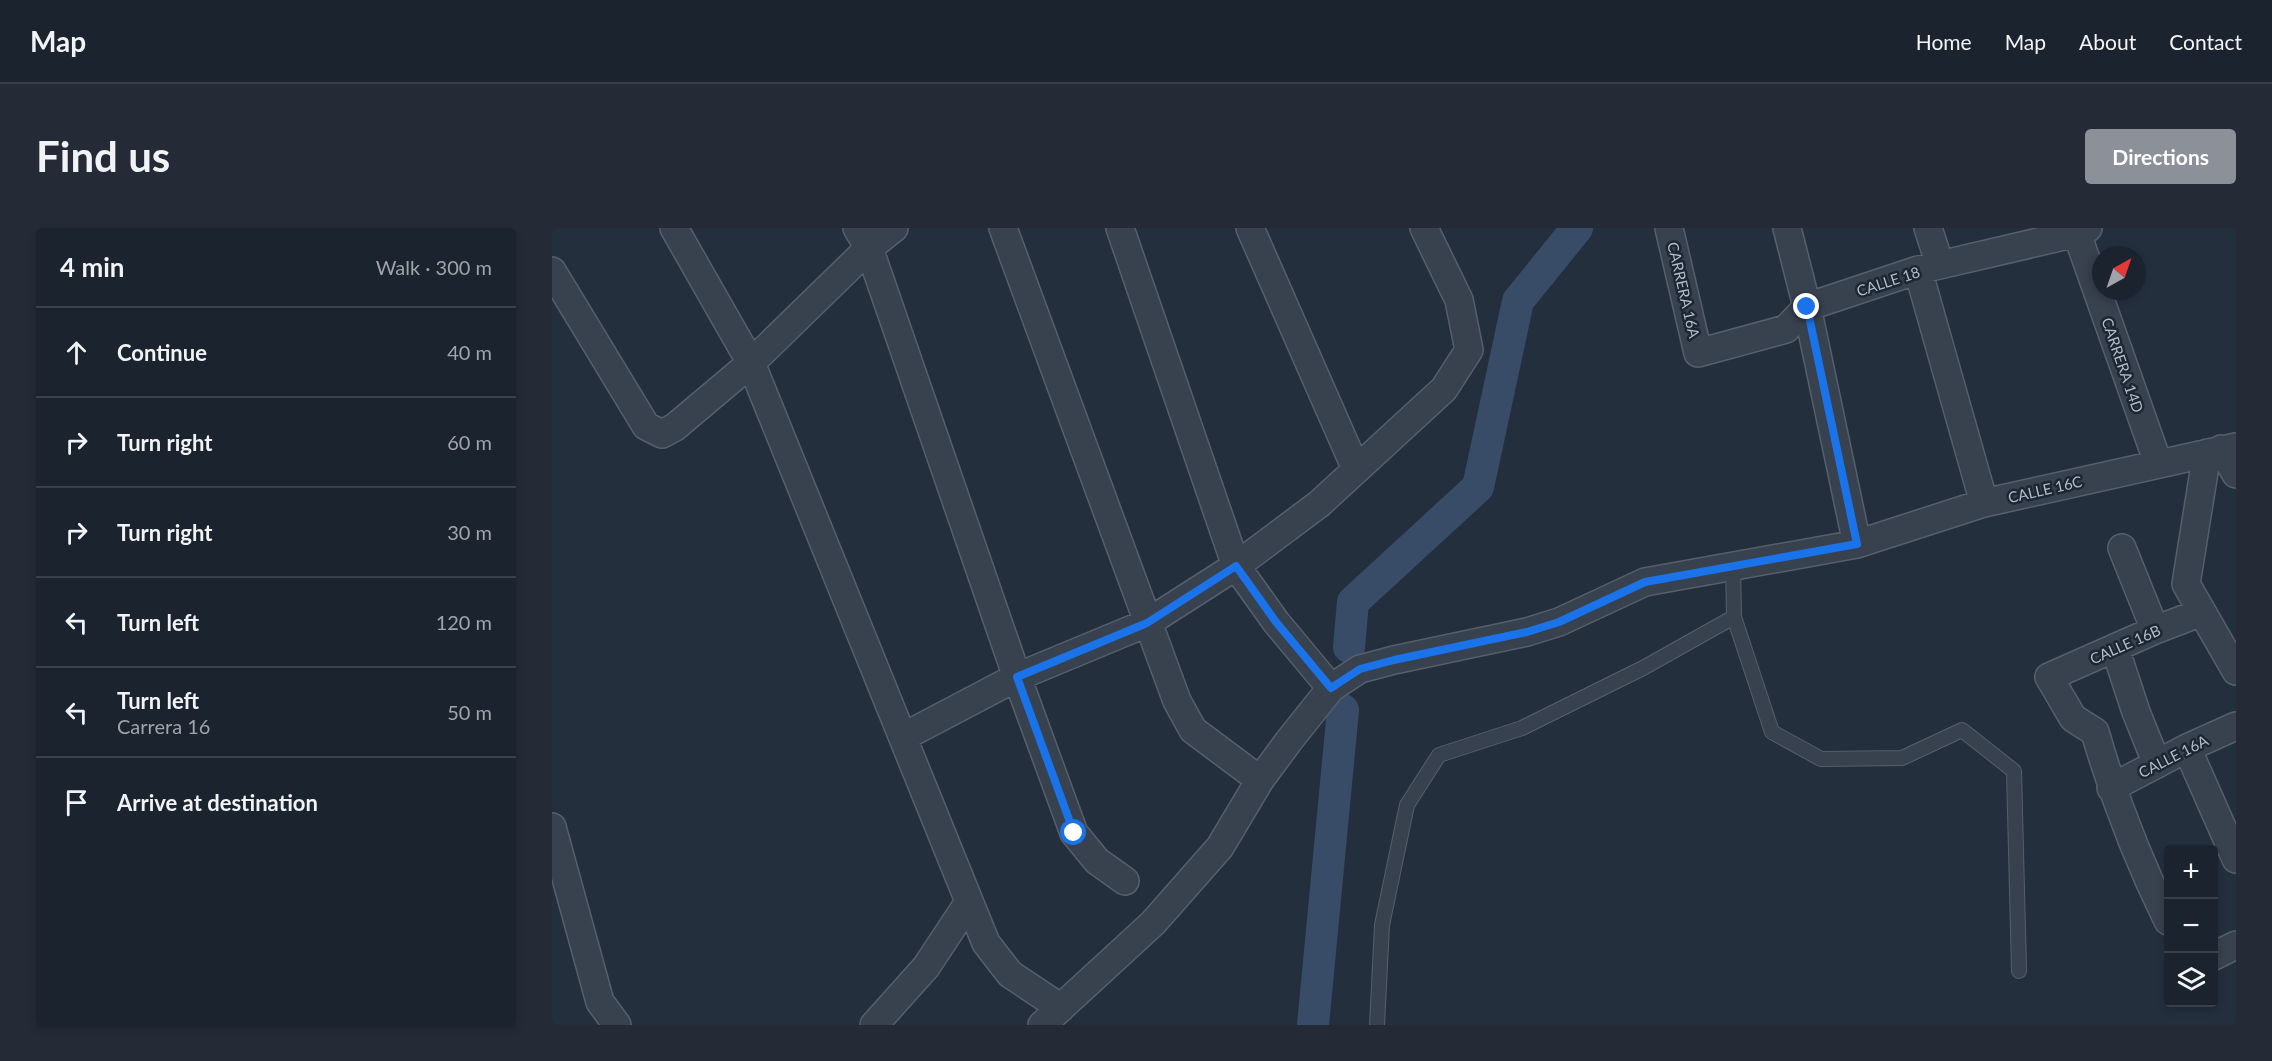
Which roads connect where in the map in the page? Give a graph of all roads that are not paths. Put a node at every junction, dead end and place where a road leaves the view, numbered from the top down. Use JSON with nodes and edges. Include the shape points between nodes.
{"nodes":[{"id":1,"x":674,"y":228,"type":"edge"},
{"id":2,"x":894,"y":228,"type":"edge"},
{"id":3,"x":1003,"y":228,"type":"edge"},
{"id":4,"x":1120,"y":228,"type":"edge"},
{"id":5,"x":1250,"y":228,"type":"edge"},
{"id":6,"x":1424,"y":228,"type":"edge"},
{"id":7,"x":1669,"y":228,"type":"edge"},
{"id":8,"x":1787,"y":228,"type":"edge"},
{"id":9,"x":1928,"y":228,"type":"edge"},
{"id":10,"x":2080,"y":230,"type":"edge"},
{"id":11,"x":863,"y":238,"type":"edge"},
{"id":12,"x":1929,"y":268,"type":"junction"},
{"id":13,"x":552,"y":271,"type":"edge"},
{"id":14,"x":1807,"y":307,"type":"junction"},
{"id":15,"x":1698,"y":353,"type":"joint"},
{"id":16,"x":751,"y":363,"type":"junction"},
{"id":17,"x":2221,"y":450,"type":"edge"},
{"id":18,"x":2158,"y":464,"type":"junction"},
{"id":19,"x":1356,"y":469,"type":"junction"},
{"id":20,"x":2236,"y":474,"type":"edge"},
{"id":21,"x":1984,"y":502,"type":"junction"},
{"id":22,"x":1857,"y":544,"type":"junction"},
{"id":23,"x":2122,"y":548,"type":"dead end"},
{"id":24,"x":1733,"y":565,"type":"junction"},
{"id":25,"x":1236,"y":566,"type":"junction"},
{"id":26,"x":2202,"y":612,"type":"junction"},
{"id":27,"x":1734,"y":617,"type":"junction"},
{"id":28,"x":1147,"y":623,"type":"junction"},
{"id":29,"x":2155,"y":630,"type":"junction"},
{"id":30,"x":2115,"y":648,"type":"junction"},
{"id":31,"x":2236,"y":671,"type":"edge"},
{"id":32,"x":1017,"y":677,"type":"junction"},
{"id":33,"x":1331,"y":688,"type":"junction"},
{"id":34,"x":2236,"y":726,"type":"edge"},
{"id":35,"x":903,"y":736,"type":"junction"},
{"id":36,"x":2187,"y":748,"type":"junction"},
{"id":37,"x":2157,"y":764,"type":"junction"},
{"id":38,"x":1260,"y":780,"type":"junction"},
{"id":39,"x":2111,"y":788,"type":"junction"},
{"id":40,"x":552,"y":827,"type":"edge"},
{"id":41,"x":2236,"y":859,"type":"edge"},
{"id":42,"x":1125,"y":881,"type":"dead end"},
{"id":43,"x":969,"y":902,"type":"junction"},
{"id":44,"x":2164,"y":911,"type":"edge"},
{"id":45,"x":2236,"y":945,"type":"edge"},
{"id":46,"x":2218,"y":954,"type":"edge"},
{"id":47,"x":2019,"y":971,"type":"dead end"},
{"id":48,"x":1052,"y":1017,"type":"edge"},
{"id":49,"x":617,"y":1025,"type":"edge"},
{"id":50,"x":874,"y":1025,"type":"edge"},
{"id":51,"x":1377,"y":1025,"type":"edge"}],
"edges":[{"from":1,"to":16,"type":"street"},
{"from":2,"to":11,"type":"street"},
{"from":3,"to":28,"type":"street"},
{"from":4,"to":25,"type":"street"},
{"from":5,"to":19,"type":"street"},
{"from":6,"to":19,"type":"street","via":[[1459,300],[1469,350],[1444,389]]},
{"from":7,"to":15,"type":"street","name":"CARRERA 16A"},
{"from":8,"to":14,"type":"street"},
{"from":9,"to":12,"type":"street"},
{"from":10,"to":12,"type":"street","name":"CALLE 18"},
{"from":10,"to":18,"type":"street","name":"CARRERA 14D"},
{"from":11,"to":16,"type":"street"},
{"from":11,"to":32,"type":"street"},
{"from":12,"to":14,"type":"street","name":"CALLE 18"},
{"from":12,"to":21,"type":"street"},
{"from":13,"to":16,"type":"street","via":[[646,426],[662,434]]},
{"from":14,"to":15,"type":"street","name":"CALLE 18","via":[[1786,329]]},
{"from":14,"to":22,"type":"street"},
{"from":16,"to":35,"type":"street"},
{"from":17,"to":18,"type":"street","name":"CALLE 16C"},
{"from":17,"to":20,"type":"street"},
{"from":17,"to":26,"type":"street","via":[[2186,584]]},
{"from":18,"to":21,"type":"street","name":"CALLE 16C"},
{"from":19,"to":25,"type":"street","via":[[1319,504]]},
{"from":21,"to":22,"type":"street","name":"CALLE 16C"},
{"from":22,"to":24,"type":"street","name":"CALLE 16C"},
{"from":23,"to":29,"type":"street"},
{"from":24,"to":27,"type":"lane"},
{"from":24,"to":33,"type":"street","name":"CALLE 16C","via":[[1645,582],[1559,622],[1527,632],[1360,669]]},
{"from":25,"to":28,"type":"street"},
{"from":25,"to":33,"type":"street"},
{"from":26,"to":29,"type":"street","name":"CALLE 16B"},
{"from":26,"to":31,"type":"street"},
{"from":27,"to":47,"type":"lane","via":[[1772,732],[1821,759],[1902,758],[1962,730],[2014,771]]},
{"from":27,"to":51,"type":"lane","via":[[1522,728],[1439,755],[1407,805],[1382,925]]},
{"from":28,"to":32,"type":"street"},
{"from":28,"to":38,"type":"street","via":[[1177,701],[1193,730]]},
{"from":29,"to":30,"type":"street","name":"CALLE 16B"},
{"from":30,"to":37,"type":"street"},
{"from":30,"to":39,"type":"street","name":"CALLE 16B","via":[[2049,677],[2073,718],[2095,732]]},
{"from":32,"to":35,"type":"street"},
{"from":32,"to":42,"type":"street","via":[[1074,833],[1096,861]]},
{"from":33,"to":38,"type":"street","name":"CALLE 16C"},
{"from":34,"to":36,"type":"street","name":"CALLE 16A"},
{"from":35,"to":43,"type":"street"},
{"from":36,"to":37,"type":"street","name":"CALLE 16A"},
{"from":36,"to":41,"type":"street"},
{"from":37,"to":39,"type":"street","name":"CALLE 16A"},
{"from":38,"to":48,"type":"street","name":"CALLE 16C","via":[[1213,855],[1153,923]]},
{"from":39,"to":44,"type":"street"},
{"from":40,"to":49,"type":"street","via":[[600,1002]]},
{"from":43,"to":48,"type":"street","via":[[986,943]]},
{"from":43,"to":50,"type":"street","via":[[926,967]]},
{"from":45,"to":46,"type":"street"}]}
